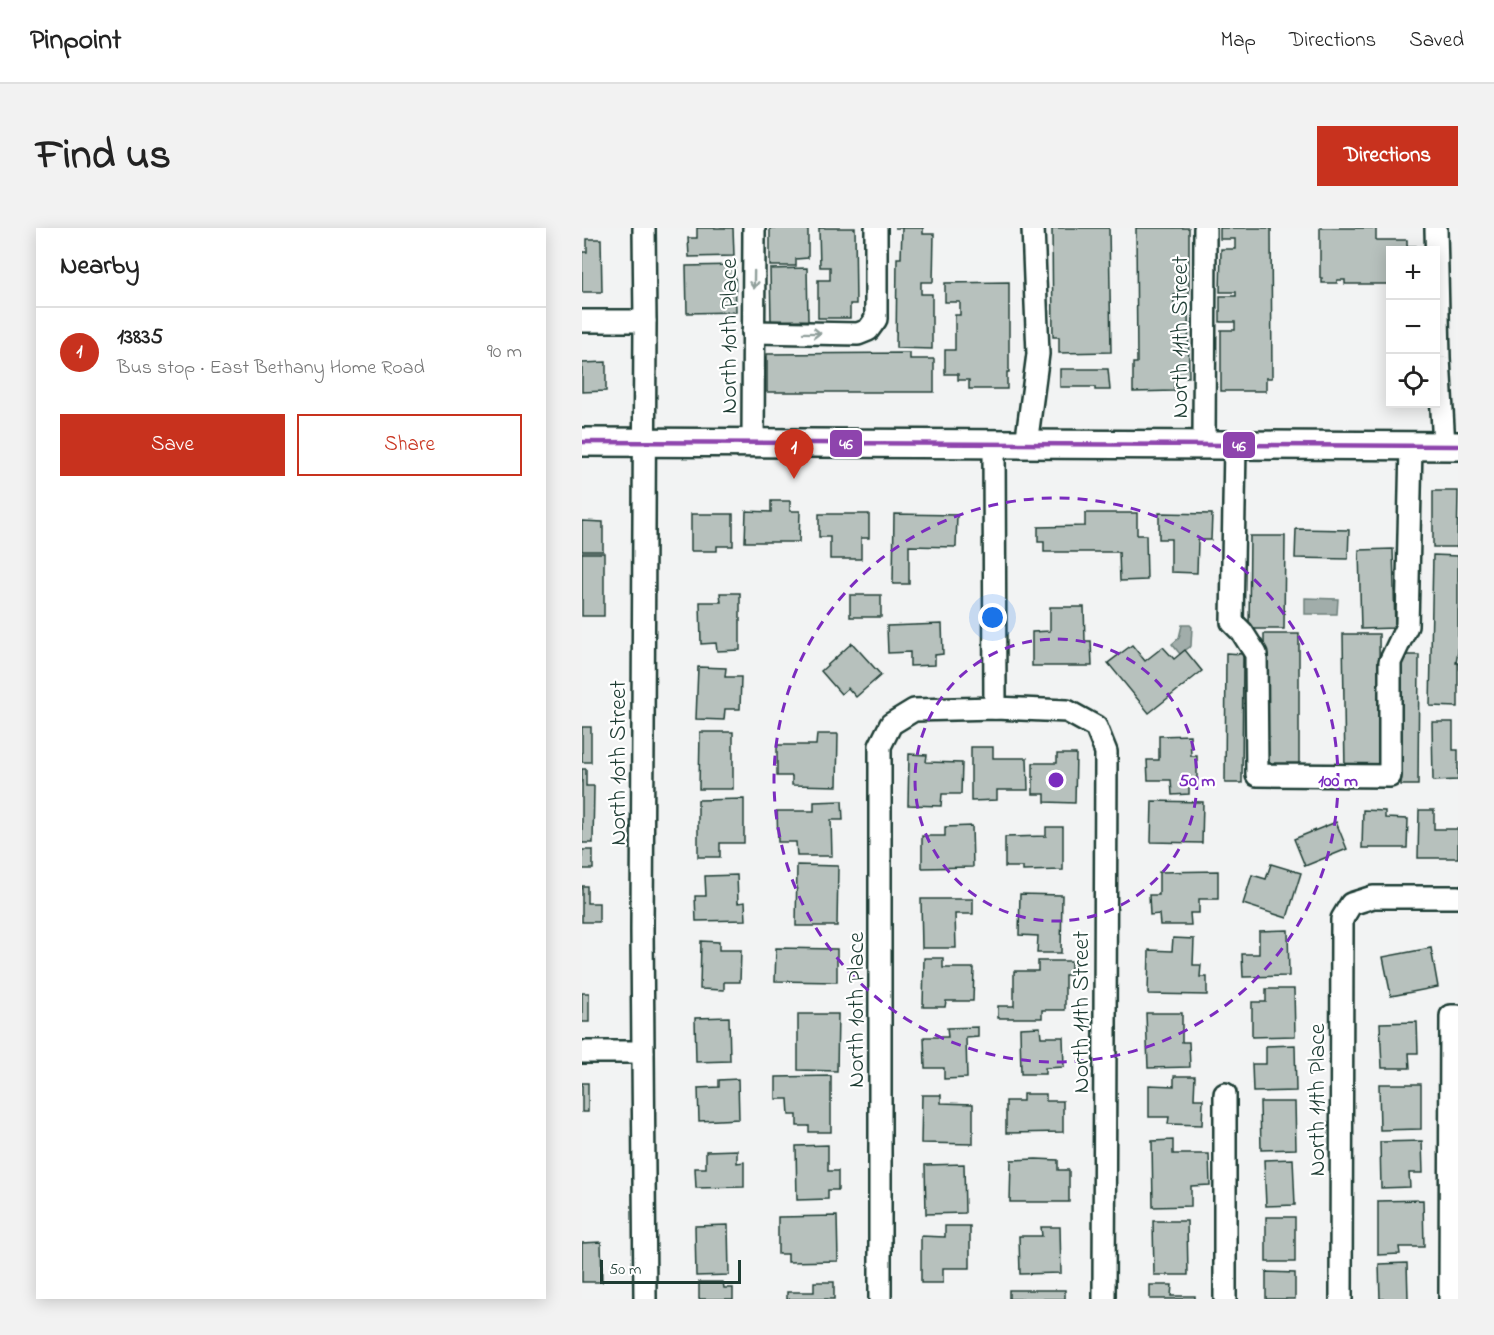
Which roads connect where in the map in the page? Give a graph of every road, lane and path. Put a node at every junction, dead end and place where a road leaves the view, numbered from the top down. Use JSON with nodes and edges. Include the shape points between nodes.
{"nodes":[{"id":1,"x":644,"y":228,"type":"edge"},
{"id":2,"x":754,"y":228,"type":"edge"},
{"id":3,"x":876,"y":228,"type":"edge"},
{"id":4,"x":1033,"y":228,"type":"edge"},
{"id":5,"x":1205,"y":228,"type":"edge"},
{"id":6,"x":1436,"y":228,"type":"edge"},
{"id":7,"x":582,"y":321,"type":"edge"},
{"id":8,"x":645,"y":321,"type":"junction"},
{"id":9,"x":753,"y":332,"type":"junction"},
{"id":10,"x":582,"y":442,"type":"edge"},
{"id":11,"x":644,"y":442,"type":"junction"},
{"id":12,"x":753,"y":444,"type":"junction"},
{"id":13,"x":994,"y":444,"type":"junction"},
{"id":14,"x":1026,"y":445,"type":"junction"},
{"id":15,"x":1204,"y":445,"type":"junction"},
{"id":16,"x":1235,"y":446,"type":"junction"},
{"id":17,"x":1411,"y":446,"type":"junction"},
{"id":18,"x":1451,"y":446,"type":"edge"},
{"id":19,"x":995,"y":708,"type":"junction"},
{"id":20,"x":1458,"y":897,"type":"edge"},
{"id":21,"x":1458,"y":1016,"type":"edge"},
{"id":22,"x":582,"y":1052,"type":"edge"},
{"id":23,"x":643,"y":1052,"type":"junction"},
{"id":24,"x":1225,"y":1094,"type":"dead end"},
{"id":25,"x":645,"y":1299,"type":"edge"},
{"id":26,"x":880,"y":1299,"type":"edge"},
{"id":27,"x":1104,"y":1299,"type":"edge"},
{"id":28,"x":1225,"y":1299,"type":"edge"},
{"id":29,"x":1341,"y":1299,"type":"edge"},
{"id":30,"x":1450,"y":1299,"type":"edge"}],
"edges":[{"from":1,"to":8,"type":"street","name":"North 10th Street"},
{"from":2,"to":9,"type":"street","name":"North 10th Place","one_way":true},
{"from":9,"to":3,"type":"street","one_way":true,"via":[[858,334],[868,330],[876,319]]},
{"from":4,"to":14,"type":"street","via":[[1038,354]]},
{"from":5,"to":15,"type":"street","name":"North 11th Street"},
{"from":6,"to":18,"type":"street","via":[[1439,358]]},
{"from":7,"to":8,"type":"street"},
{"from":8,"to":11,"type":"street","name":"North 10th Street"},
{"from":9,"to":12,"type":"street","name":"North 10th Place"},
{"from":10,"to":11,"type":"main road"},
{"from":11,"to":12,"type":"main road"},
{"from":11,"to":23,"type":"street","name":"North 10th Street"},
{"from":12,"to":13,"type":"main road"},
{"from":13,"to":14,"type":"main road"},
{"from":13,"to":19,"type":"street"},
{"from":14,"to":15,"type":"main road"},
{"from":15,"to":16,"type":"main road"},
{"from":16,"to":17,"type":"main road"},
{"from":16,"to":17,"type":"street","via":[[1232,622],[1256,654],[1257,776],[1390,776],[1390,662],[1407,626]]},
{"from":17,"to":18,"type":"main road"},
{"from":19,"to":26,"type":"street","name":"North 10th Place","via":[[914,710],[891,724],[880,746]]},
{"from":19,"to":27,"type":"street","name":"North 11th Street","via":[[1067,711],[1096,727],[1106,752]]},
{"from":20,"to":29,"type":"street","name":"North 11th Place","via":[[1373,897],[1351,904],[1342,919]]},
{"from":21,"to":30,"type":"street","via":[[1450,1016]]},
{"from":22,"to":23,"type":"street"},
{"from":23,"to":25,"type":"street","name":"North 10th Street"},
{"from":24,"to":28,"type":"street"}]}
